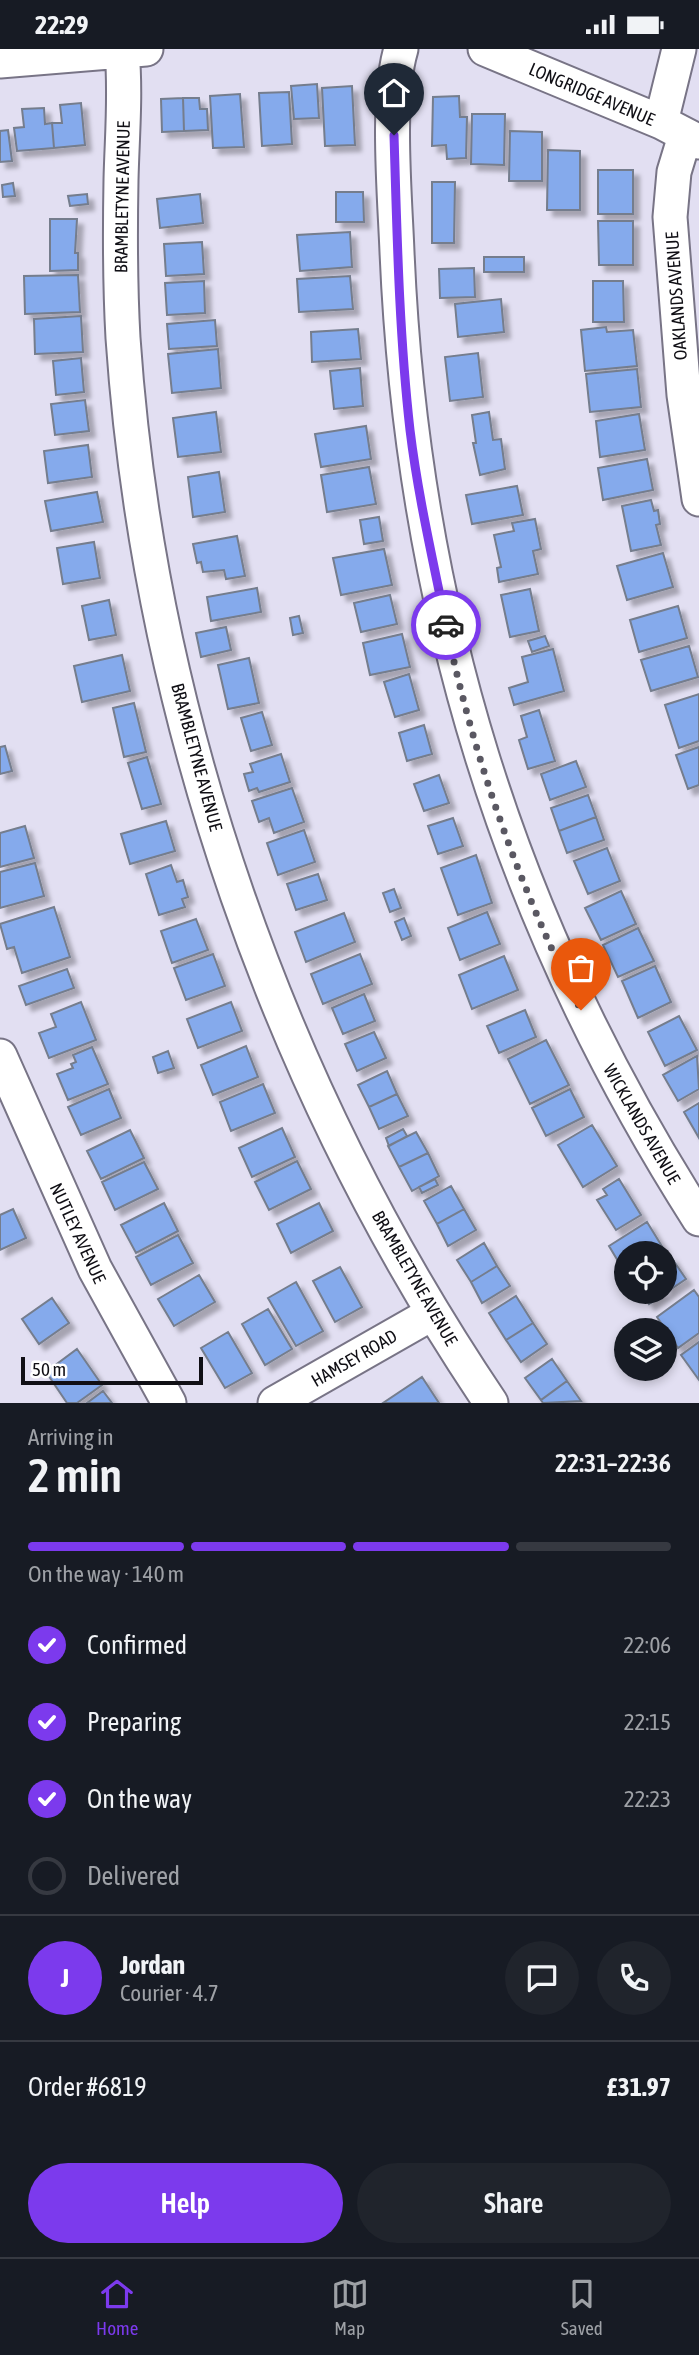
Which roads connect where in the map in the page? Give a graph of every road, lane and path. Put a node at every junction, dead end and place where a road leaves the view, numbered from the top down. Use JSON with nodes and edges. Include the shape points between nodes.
{"nodes":[{"id":1,"x":401,"y":49,"type":"edge"},
{"id":2,"x":485,"y":49,"type":"edge"},
{"id":3,"x":679,"y":49,"type":"edge"},
{"id":4,"x":134,"y":50,"type":"edge"},
{"id":5,"x":0,"y":61,"type":"edge"},
{"id":6,"x":683,"y":134,"type":"edge"},
{"id":7,"x":699,"y":499,"type":"edge"},
{"id":8,"x":0,"y":1056,"type":"edge"},
{"id":9,"x":699,"y":1219,"type":"edge"},
{"id":10,"x":433,"y":1313,"type":"junction"},
{"id":11,"x":169,"y":1403,"type":"edge"},
{"id":12,"x":275,"y":1403,"type":"edge"},
{"id":13,"x":491,"y":1403,"type":"edge"}],
"edges":[{"from":1,"to":9,"type":"street","name":"WICKLANDS AVENUE","via":[[394,135],[406,394],[418,491],[464,701],[510,843],[572,993],[626,1098]]},
{"from":2,"to":6,"type":"street","name":"LONGRIDGE AVENUE"},
{"from":3,"to":6,"type":"street","name":"OAKLANDS AVENUE"},
{"from":4,"to":5,"type":"street"},
{"from":4,"to":10,"type":"street","name":"BRAMBLETYNE AVENUE","via":[[124,85],[123,339],[150,549],[186,720],[225,860],[300,1056],[369,1200]]},
{"from":6,"to":7,"type":"street","name":"OAKLANDS AVENUE","via":[[670,217],[684,395]]},
{"from":8,"to":11,"type":"street","name":"NUTLEY AVENUE","via":[[95,1269]]},
{"from":10,"to":12,"type":"street","name":"HAMSEY ROAD"},
{"from":10,"to":13,"type":"street","name":"BRAMBLETYNE AVENUE"}]}
